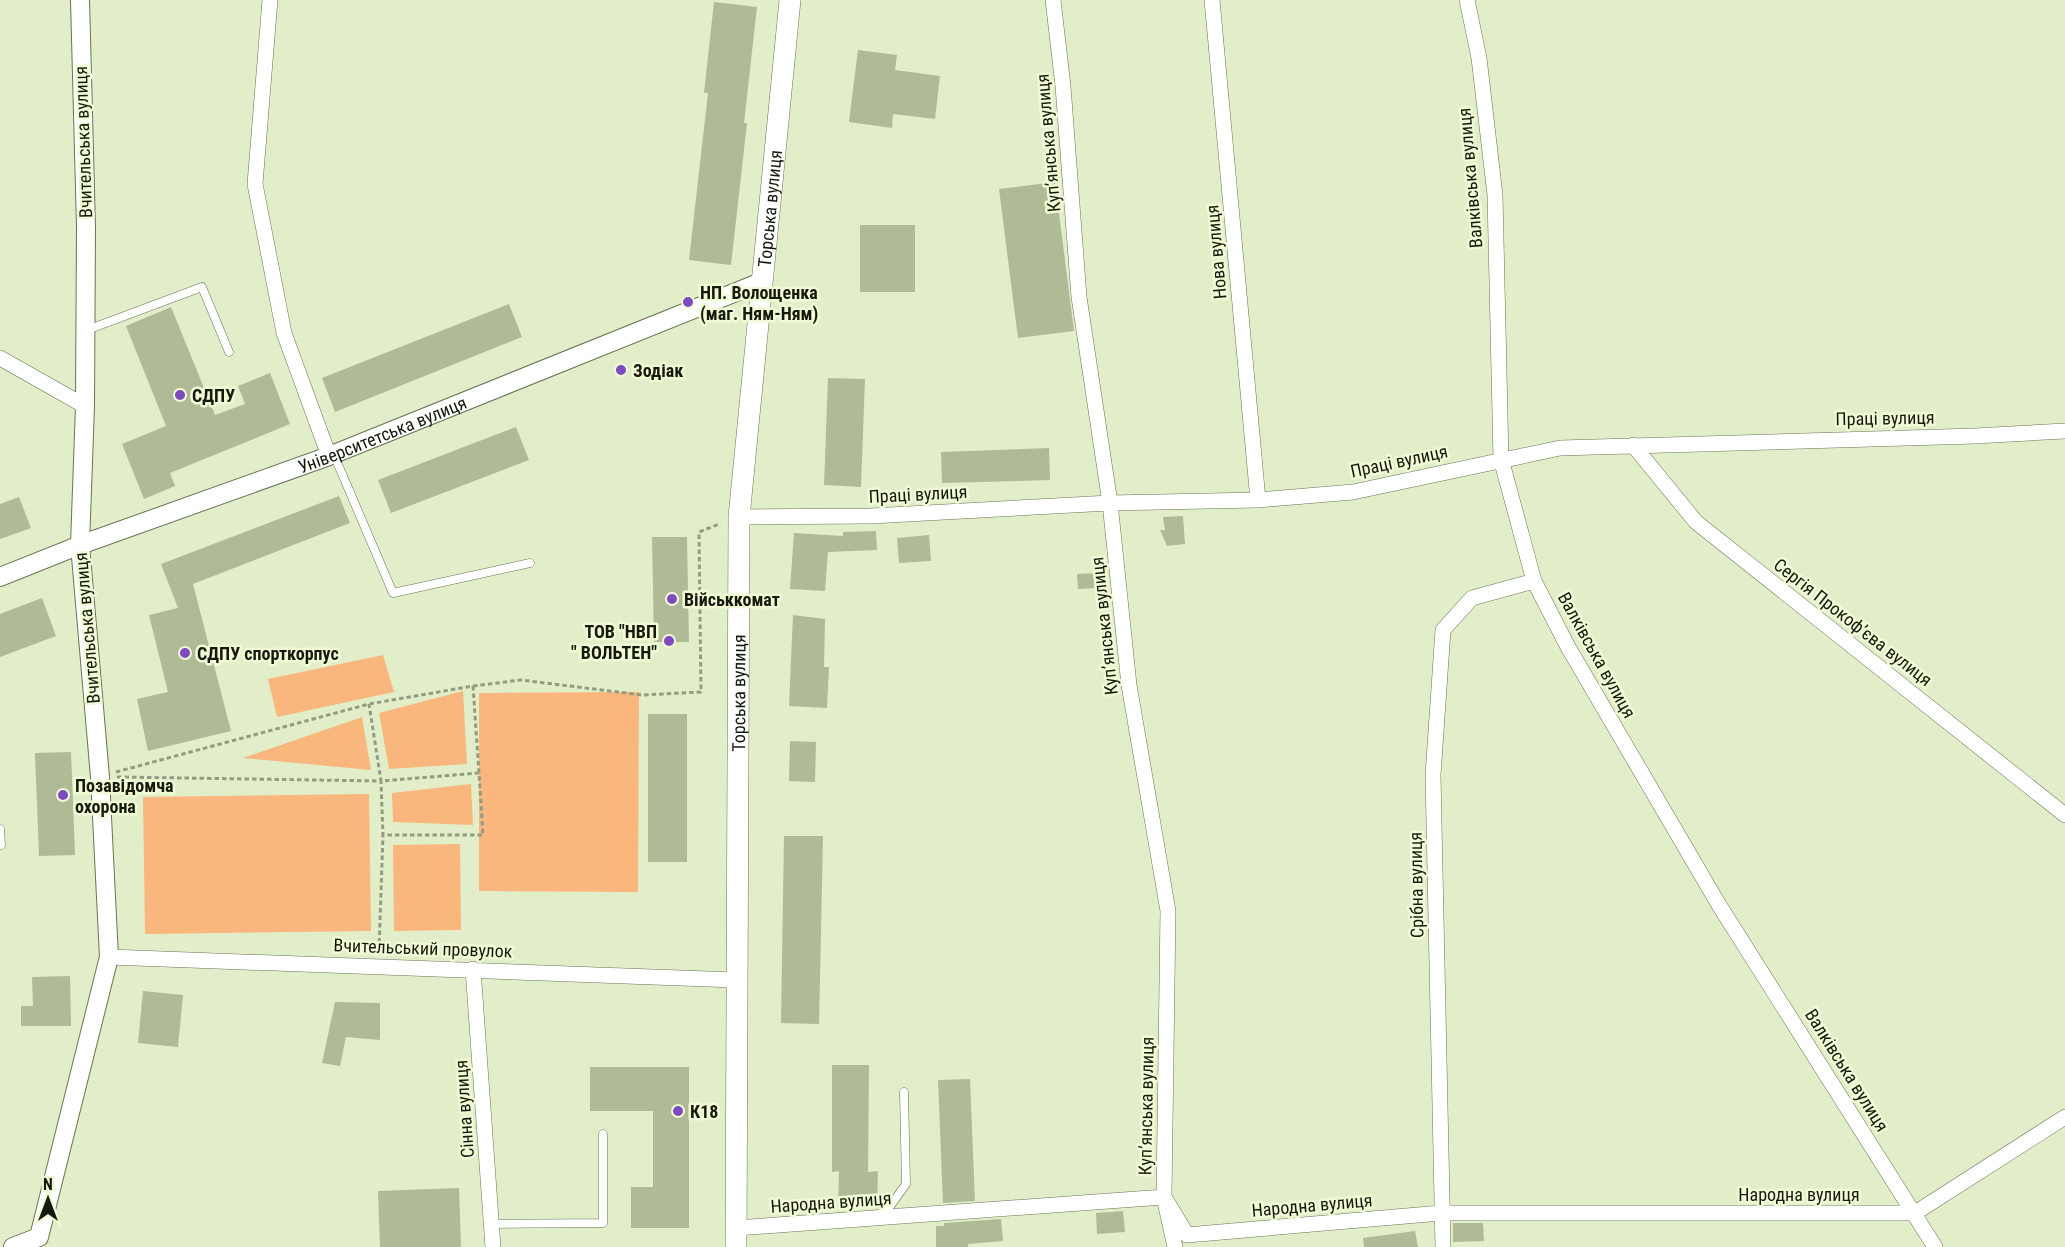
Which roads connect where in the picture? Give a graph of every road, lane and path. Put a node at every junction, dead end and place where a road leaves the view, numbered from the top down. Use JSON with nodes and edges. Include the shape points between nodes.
{"nodes":[{"id":1,"x":80,"y":0,"type":"edge"},
{"id":2,"x":270,"y":0,"type":"edge"},
{"id":3,"x":790,"y":0,"type":"edge"},
{"id":4,"x":1053,"y":0,"type":"edge"},
{"id":5,"x":1212,"y":0,"type":"edge"},
{"id":6,"x":1467,"y":0,"type":"edge"},
{"id":7,"x":761,"y":282,"type":"junction"},
{"id":8,"x":85,"y":331,"type":"junction"},
{"id":9,"x":229,"y":352,"type":"dead end"},
{"id":10,"x":0,"y":358,"type":"edge"},
{"id":11,"x":85,"y":406,"type":"junction"},
{"id":12,"x":2065,"y":431,"type":"edge"},
{"id":13,"x":1633,"y":445,"type":"junction"},
{"id":14,"x":332,"y":455,"type":"junction"},
{"id":15,"x":1501,"y":459,"type":"junction"},
{"id":16,"x":1258,"y":500,"type":"junction"},
{"id":17,"x":1110,"y":502,"type":"junction"},
{"id":18,"x":739,"y":517,"type":"junction"},
{"id":19,"x":80,"y":545,"type":"junction"},
{"id":20,"x":530,"y":563,"type":"dead end"},
{"id":21,"x":0,"y":577,"type":"edge"},
{"id":22,"x":1534,"y":581,"type":"junction"},
{"id":23,"x":473,"y":687,"type":"junction"},
{"id":24,"x":369,"y":704,"type":"junction"},
{"id":25,"x":479,"y":773,"type":"junction"},
{"id":26,"x":100,"y":777,"type":"junction"},
{"id":27,"x":381,"y":781,"type":"junction"},
{"id":28,"x":2065,"y":815,"type":"edge"},
{"id":29,"x":0,"y":829,"type":"edge"},
{"id":30,"x":383,"y":835,"type":"junction"},
{"id":31,"x":1,"y":845,"type":"edge"},
{"id":32,"x":109,"y":957,"type":"junction"},
{"id":33,"x":379,"y":966,"type":"junction"},
{"id":34,"x":473,"y":969,"type":"junction"},
{"id":35,"x":736,"y":980,"type":"junction"},
{"id":36,"x":904,"y":1092,"type":"dead end"},
{"id":37,"x":2065,"y":1117,"type":"edge"},
{"id":38,"x":603,"y":1134,"type":"dead end"},
{"id":39,"x":1164,"y":1197,"type":"junction"},
{"id":40,"x":1441,"y":1213,"type":"junction"},
{"id":41,"x":1915,"y":1214,"type":"junction"},
{"id":42,"x":882,"y":1217,"type":"junction"},
{"id":43,"x":491,"y":1224,"type":"junction"},
{"id":44,"x":736,"y":1238,"type":"edge"},
{"id":45,"x":38,"y":1242,"type":"edge"},
{"id":46,"x":12,"y":1247,"type":"edge"},
{"id":47,"x":493,"y":1247,"type":"edge"},
{"id":48,"x":1175,"y":1247,"type":"edge"},
{"id":49,"x":1443,"y":1247,"type":"edge"},
{"id":50,"x":1935,"y":1247,"type":"edge"}],
"edges":[{"from":1,"to":8,"type":"street","name":"Вчительська вулиця"},
{"from":2,"to":14,"type":"street","via":[[255,184],[284,333]]},
{"from":3,"to":7,"type":"main road","name":"Торська вулиця"},
{"from":4,"to":17,"type":"street","name":"Куп’янська вулиця","via":[[1064,86],[1080,297]]},
{"from":5,"to":16,"type":"street","name":"Нова вулиця"},
{"from":6,"to":15,"type":"street","name":"Валківська вулиця","via":[[1479,57],[1495,195]]},
{"from":7,"to":14,"type":"street","name":"Університетська вулиця"},
{"from":7,"to":18,"type":"main road","name":"Торська вулиця"},
{"from":8,"to":9,"type":"lane","via":[[202,287]]},
{"from":8,"to":11,"type":"street","name":"Вчительська вулиця"},
{"from":10,"to":11,"type":"street"},
{"from":11,"to":19,"type":"street","name":"Вчительська вулиця"},
{"from":12,"to":13,"type":"street","name":"Праці вулиця"},
{"from":13,"to":15,"type":"street","name":"Праці вулиця","via":[[1560,448]]},
{"from":13,"to":28,"type":"street","name":"Сергія Прокоф’єва вулиця","via":[[1696,522]]},
{"from":14,"to":19,"type":"street","name":"Університетська вулиця"},
{"from":14,"to":20,"type":"lane","via":[[393,593]]},
{"from":15,"to":16,"type":"street","name":"Праці вулиця","via":[[1353,492]]},
{"from":15,"to":22,"type":"street","name":"Валківська вулиця"},
{"from":16,"to":17,"type":"street","name":"Праці вулиця"},
{"from":17,"to":18,"type":"street","name":"Праці вулиця","via":[[871,516]]},
{"from":17,"to":39,"type":"street","name":"Куп’янська вулиця","via":[[1129,685],[1168,911]]},
{"from":18,"to":23,"type":"path","via":[[699,532],[701,692],[642,695],[521,680]]},
{"from":18,"to":35,"type":"main road","name":"Торська вулиця"},
{"from":19,"to":21,"type":"street","name":"Університетська вулиця"},
{"from":19,"to":26,"type":"street","name":"Вчительська вулиця"},
{"from":22,"to":40,"type":"street","name":"Срібна вулиця","via":[[1472,598],[1443,630],[1433,775]]},
{"from":22,"to":41,"type":"street","name":"Валківська вулиця","via":[[1568,647],[1719,905]]},
{"from":23,"to":24,"type":"path"},
{"from":23,"to":25,"type":"path"},
{"from":24,"to":26,"type":"path"},
{"from":24,"to":27,"type":"path"},
{"from":25,"to":27,"type":"path"},
{"from":25,"to":30,"type":"path","via":[[483,835]]},
{"from":26,"to":27,"type":"path"},
{"from":26,"to":32,"type":"street","name":"Вчительська вулиця"},
{"from":27,"to":30,"type":"path"},
{"from":29,"to":31,"type":"lane"},
{"from":30,"to":33,"type":"path"},
{"from":32,"to":33,"type":"street","name":"Вчительський провулок"},
{"from":32,"to":45,"type":"street","name":"Вчительська вулиця"},
{"from":33,"to":34,"type":"street","name":"Вчительський провулок"},
{"from":34,"to":35,"type":"street","name":"Вчительський провулок"},
{"from":34,"to":43,"type":"street","name":"Сінна вулиця"},
{"from":35,"to":44,"type":"main road","name":"Торська вулиця"},
{"from":36,"to":42,"type":"lane","via":[[906,1184]]},
{"from":37,"to":41,"type":"street"},
{"from":38,"to":43,"type":"lane","via":[[603,1223]]},
{"from":39,"to":40,"type":"street","name":"Народна вулиця","via":[[1187,1235]]},
{"from":39,"to":42,"type":"street","name":"Народна вулиця"},
{"from":39,"to":48,"type":"street","name":"Куп’янська вулиця"},
{"from":40,"to":41,"type":"street","name":"Народна вулиця"},
{"from":40,"to":49,"type":"street","name":"Срібна вулиця"},
{"from":41,"to":50,"type":"street","name":"Валківська вулиця"},
{"from":42,"to":44,"type":"street","name":"Народна вулиця"},
{"from":43,"to":47,"type":"street","name":"Сінна вулиця"},
{"from":45,"to":46,"type":"street"}]}
